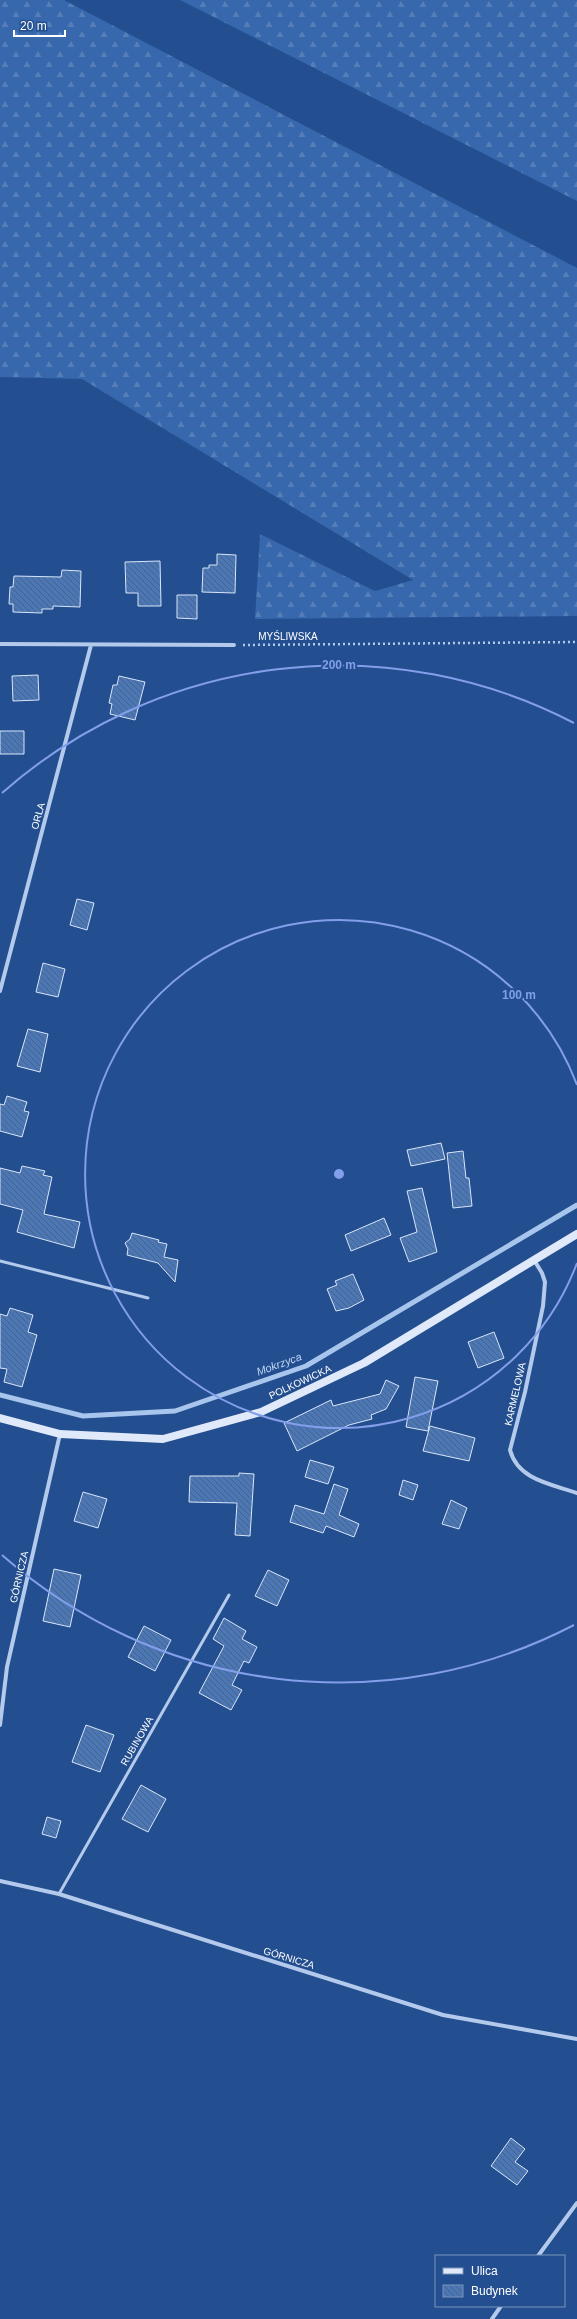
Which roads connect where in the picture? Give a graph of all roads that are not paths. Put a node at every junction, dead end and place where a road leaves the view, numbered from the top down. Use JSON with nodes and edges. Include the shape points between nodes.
{"nodes":[{"id":1,"x":0,"y":644,"type":"edge"},
{"id":2,"x":91,"y":645,"type":"junction"},
{"id":3,"x":234,"y":645,"type":"road end"},
{"id":4,"x":0,"y":990,"type":"edge"},
{"id":5,"x":577,"y":1234,"type":"edge"},
{"id":6,"x":534,"y":1260,"type":"junction"},
{"id":7,"x":0,"y":1261,"type":"edge"},
{"id":8,"x":148,"y":1298,"type":"dead end"},
{"id":9,"x":0,"y":1418,"type":"edge"},
{"id":10,"x":60,"y":1434,"type":"junction"},
{"id":11,"x":577,"y":1493,"type":"edge"},
{"id":12,"x":229,"y":1595,"type":"dead end"},
{"id":13,"x":0,"y":1726,"type":"edge"},
{"id":14,"x":0,"y":1881,"type":"edge"},
{"id":15,"x":59,"y":1894,"type":"junction"},
{"id":16,"x":577,"y":2039,"type":"edge"},
{"id":17,"x":577,"y":2203,"type":"edge"},
{"id":18,"x":539,"y":2255,"type":"edge"},
{"id":19,"x":500,"y":2307,"type":"edge"},
{"id":20,"x":492,"y":2319,"type":"edge"}],
"edges":[{"from":1,"to":2,"type":"street"},
{"from":2,"to":3,"type":"street"},
{"from":2,"to":4,"type":"street","name":"ORLA"},
{"from":5,"to":6,"type":"street","name":"POLKOWICKA"},
{"from":6,"to":10,"type":"street","name":"POLKOWICKA","via":[[364,1363],[261,1412],[163,1439]]},
{"from":6,"to":11,"type":"street","name":"KARMELOWA","via":[[545,1282],[543,1306],[510,1450],[519,1468],[528,1475]]},
{"from":7,"to":8,"type":"lane"},
{"from":9,"to":10,"type":"street","name":"POLKOWICKA"},
{"from":10,"to":13,"type":"street","name":"GÓRNICZA","via":[[7,1667]]},
{"from":12,"to":15,"type":"lane","name":"RUBINOWA"},
{"from":14,"to":15,"type":"street","name":"GÓRNICZA"},
{"from":15,"to":16,"type":"street","name":"GÓRNICZA","via":[[443,2015]]},
{"from":17,"to":18,"type":"street"},
{"from":19,"to":20,"type":"street"}]}
